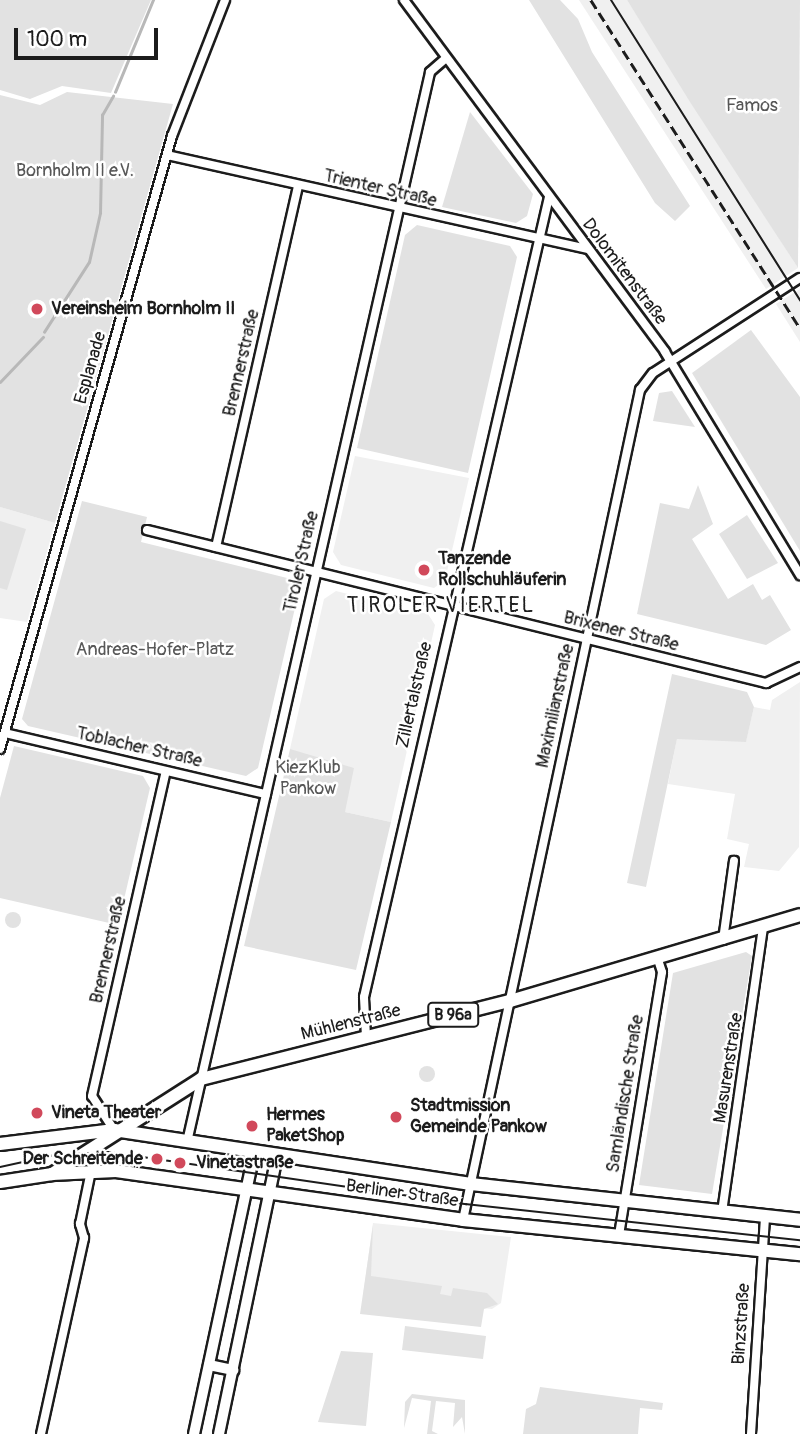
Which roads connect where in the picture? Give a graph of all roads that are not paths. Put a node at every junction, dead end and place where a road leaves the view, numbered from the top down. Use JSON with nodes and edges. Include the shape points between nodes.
{"nodes":[{"id":1,"x":225,"y":0,"type":"edge"},
{"id":2,"x":404,"y":0,"type":"edge"},
{"id":3,"x":446,"y":58,"type":"junction"},
{"id":4,"x":167,"y":155,"type":"junction"},
{"id":5,"x":298,"y":187,"type":"junction"},
{"id":6,"x":549,"y":197,"type":"junction"},
{"id":7,"x":398,"y":209,"type":"junction"},
{"id":8,"x":535,"y":239,"type":"junction"},
{"id":9,"x":587,"y":249,"type":"junction"},
{"id":10,"x":800,"y":278,"type":"edge"},
{"id":11,"x":671,"y":361,"type":"junction"},
{"id":12,"x":147,"y":530,"type":"dead end"},
{"id":13,"x":216,"y":547,"type":"junction"},
{"id":14,"x":316,"y":572,"type":"junction"},
{"id":15,"x":800,"y":575,"type":"edge"},
{"id":16,"x":451,"y":606,"type":"junction"},
{"id":17,"x":586,"y":639,"type":"junction"},
{"id":18,"x":800,"y":667,"type":"edge"},
{"id":19,"x":5,"y":733,"type":"junction"},
{"id":20,"x":0,"y":749,"type":"edge"},
{"id":21,"x":166,"y":771,"type":"junction"},
{"id":22,"x":266,"y":794,"type":"junction"},
{"id":23,"x":734,"y":861,"type":"dead end"},
{"id":24,"x":800,"y":915,"type":"edge"},
{"id":25,"x":763,"y":929,"type":"junction"},
{"id":26,"x":723,"y":940,"type":"junction"},
{"id":27,"x":658,"y":960,"type":"junction"},
{"id":28,"x":510,"y":1001,"type":"junction"},
{"id":29,"x":366,"y":1037,"type":"junction"},
{"id":30,"x":201,"y":1079,"type":"junction"},
{"id":31,"x":114,"y":1130,"type":"junction"},
{"id":32,"x":187,"y":1142,"type":"junction"},
{"id":33,"x":0,"y":1144,"type":"edge"},
{"id":34,"x":254,"y":1153,"type":"junction"},
{"id":35,"x":277,"y":1157,"type":"junction"},
{"id":36,"x":91,"y":1169,"type":"junction"},
{"id":37,"x":52,"y":1174,"type":"junction"},
{"id":38,"x":0,"y":1182,"type":"edge"},
{"id":39,"x":471,"y":1184,"type":"junction"},
{"id":40,"x":246,"y":1190,"type":"junction"},
{"id":41,"x":272,"y":1193,"type":"junction"},
{"id":42,"x":625,"y":1199,"type":"junction"},
{"id":43,"x":722,"y":1212,"type":"junction"},
{"id":44,"x":765,"y":1216,"type":"junction"},
{"id":45,"x":463,"y":1220,"type":"junction"},
{"id":46,"x":800,"y":1220,"type":"edge"},
{"id":47,"x":619,"y":1235,"type":"junction"},
{"id":48,"x":762,"y":1250,"type":"junction"},
{"id":49,"x":800,"y":1254,"type":"edge"},
{"id":50,"x":209,"y":1365,"type":"junction"},
{"id":51,"x":233,"y":1370,"type":"junction"},
{"id":52,"x":41,"y":1434,"type":"edge"},
{"id":53,"x":194,"y":1434,"type":"edge"},
{"id":54,"x":219,"y":1434,"type":"edge"},
{"id":55,"x":751,"y":1434,"type":"edge"}],
"edges":[{"from":1,"to":4,"type":"street","name":"Esplanade"},
{"from":2,"to":3,"type":"street","name":"Dolomitenstraße"},
{"from":3,"to":6,"type":"street","name":"Dolomitenstraße"},
{"from":3,"to":7,"type":"street","name":"Tiroler Straße","via":[[430,72]]},
{"from":4,"to":5,"type":"street","name":"Trienter Straße"},
{"from":4,"to":19,"type":"street","name":"Esplanade"},
{"from":5,"to":7,"type":"street","name":"Trienter Straße"},
{"from":5,"to":13,"type":"street","name":"Brennerstraße"},
{"from":6,"to":8,"type":"street","name":"Zillertalstraße"},
{"from":6,"to":9,"type":"street","name":"Dolomitenstraße"},
{"from":7,"to":8,"type":"street","name":"Trienter Straße"},
{"from":7,"to":14,"type":"street","name":"Tiroler Straße"},
{"from":8,"to":9,"type":"street","name":"Trienter Straße"},
{"from":8,"to":16,"type":"street","name":"Zillertalstraße"},
{"from":9,"to":11,"type":"street","name":"Dolomitenstraße"},
{"from":10,"to":11,"type":"street","name":"Maximilianstraße"},
{"from":11,"to":15,"type":"street","name":"Dolomitenstraße"},
{"from":11,"to":17,"type":"street","name":"Maximilianstraße","via":[[640,390]]},
{"from":12,"to":13,"type":"street","name":"Brixener Straße"},
{"from":13,"to":14,"type":"street","name":"Brixener Straße"},
{"from":14,"to":16,"type":"street","name":"Brixener Straße"},
{"from":14,"to":22,"type":"street","name":"Tiroler Straße"},
{"from":16,"to":17,"type":"street","name":"Brixener Straße"},
{"from":16,"to":29,"type":"street","name":"Zillertalstraße","via":[[361,1013]]},
{"from":17,"to":18,"type":"street","name":"Brixener Straße","via":[[766,683]]},
{"from":17,"to":28,"type":"street","name":"Maximilianstraße"},
{"from":19,"to":20,"type":"street","name":"Esplanade"},
{"from":19,"to":21,"type":"street","name":"Toblacher Straße"},
{"from":21,"to":22,"type":"street","name":"Toblacher Straße"},
{"from":21,"to":31,"type":"street","name":"Brennerstraße","via":[[92,1096]]},
{"from":22,"to":30,"type":"street","name":"Tiroler Straße"},
{"from":23,"to":26,"type":"street"},
{"from":24,"to":25,"type":"main road","name":"Mühlenstraße","number":"B 96a"},
{"from":25,"to":26,"type":"main road","name":"Mühlenstraße","number":"B 96a"},
{"from":25,"to":43,"type":"street","name":"Masurenstraße"},
{"from":26,"to":27,"type":"main road","name":"Mühlenstraße","number":"B 96a"},
{"from":27,"to":28,"type":"main road","name":"Mühlenstraße","number":"B 96a"},
{"from":27,"to":42,"type":"street","name":"Samländische Straße","via":[[662,972]]},
{"from":28,"to":29,"type":"main road","name":"Mühlenstraße","number":"B 96a"},
{"from":28,"to":39,"type":"street","name":"Maximilianstraße"},
{"from":29,"to":30,"type":"main road","name":"Mühlenstraße","number":"B 96a"},
{"from":30,"to":31,"type":"main road","name":"Mühlenstraße","number":"B 96a"},
{"from":30,"to":32,"type":"street"},
{"from":31,"to":32,"type":"main road","name":"Berliner Straße"},
{"from":31,"to":33,"type":"main road","name":"Berliner Straße","number":"B 96a"},
{"from":31,"to":37,"type":"main road","name":"Mühlenstraße","number":"B 96a"},
{"from":32,"to":34,"type":"main road","name":"Berliner Straße"},
{"from":34,"to":35,"type":"main road","name":"Berliner Straße"},
{"from":34,"to":40,"type":"street"},
{"from":35,"to":39,"type":"main road","name":"Berliner Straße"},
{"from":35,"to":41,"type":"street"},
{"from":36,"to":37,"type":"main road","name":"Berliner Straße"},
{"from":36,"to":40,"type":"main road","name":"Berliner Straße"},
{"from":36,"to":52,"type":"street","via":[[80,1224],[84,1238]]},
{"from":37,"to":38,"type":"main road","name":"Berliner Straße","number":"B 96a"},
{"from":39,"to":42,"type":"main road","name":"Berliner Straße"},
{"from":39,"to":45,"type":"street","name":"Maximilianstraße"},
{"from":40,"to":41,"type":"main road","name":"Berliner Straße"},
{"from":40,"to":50,"type":"street"},
{"from":41,"to":45,"type":"main road","name":"Berliner Straße"},
{"from":41,"to":51,"type":"street"},
{"from":42,"to":43,"type":"main road","name":"Berliner Straße"},
{"from":42,"to":47,"type":"street","name":"Samländische Straße"},
{"from":43,"to":44,"type":"main road","name":"Berliner Straße"},
{"from":44,"to":46,"type":"main road","name":"Berliner Straße"},
{"from":44,"to":48,"type":"street","name":"Binzstraße"},
{"from":45,"to":47,"type":"main road","name":"Berliner Straße"},
{"from":47,"to":48,"type":"main road","name":"Berliner Straße"},
{"from":48,"to":49,"type":"main road","name":"Berliner Straße"},
{"from":48,"to":55,"type":"street","name":"Binzstraße"},
{"from":50,"to":51,"type":"street"},
{"from":50,"to":53,"type":"street"},
{"from":51,"to":54,"type":"street"}]}
